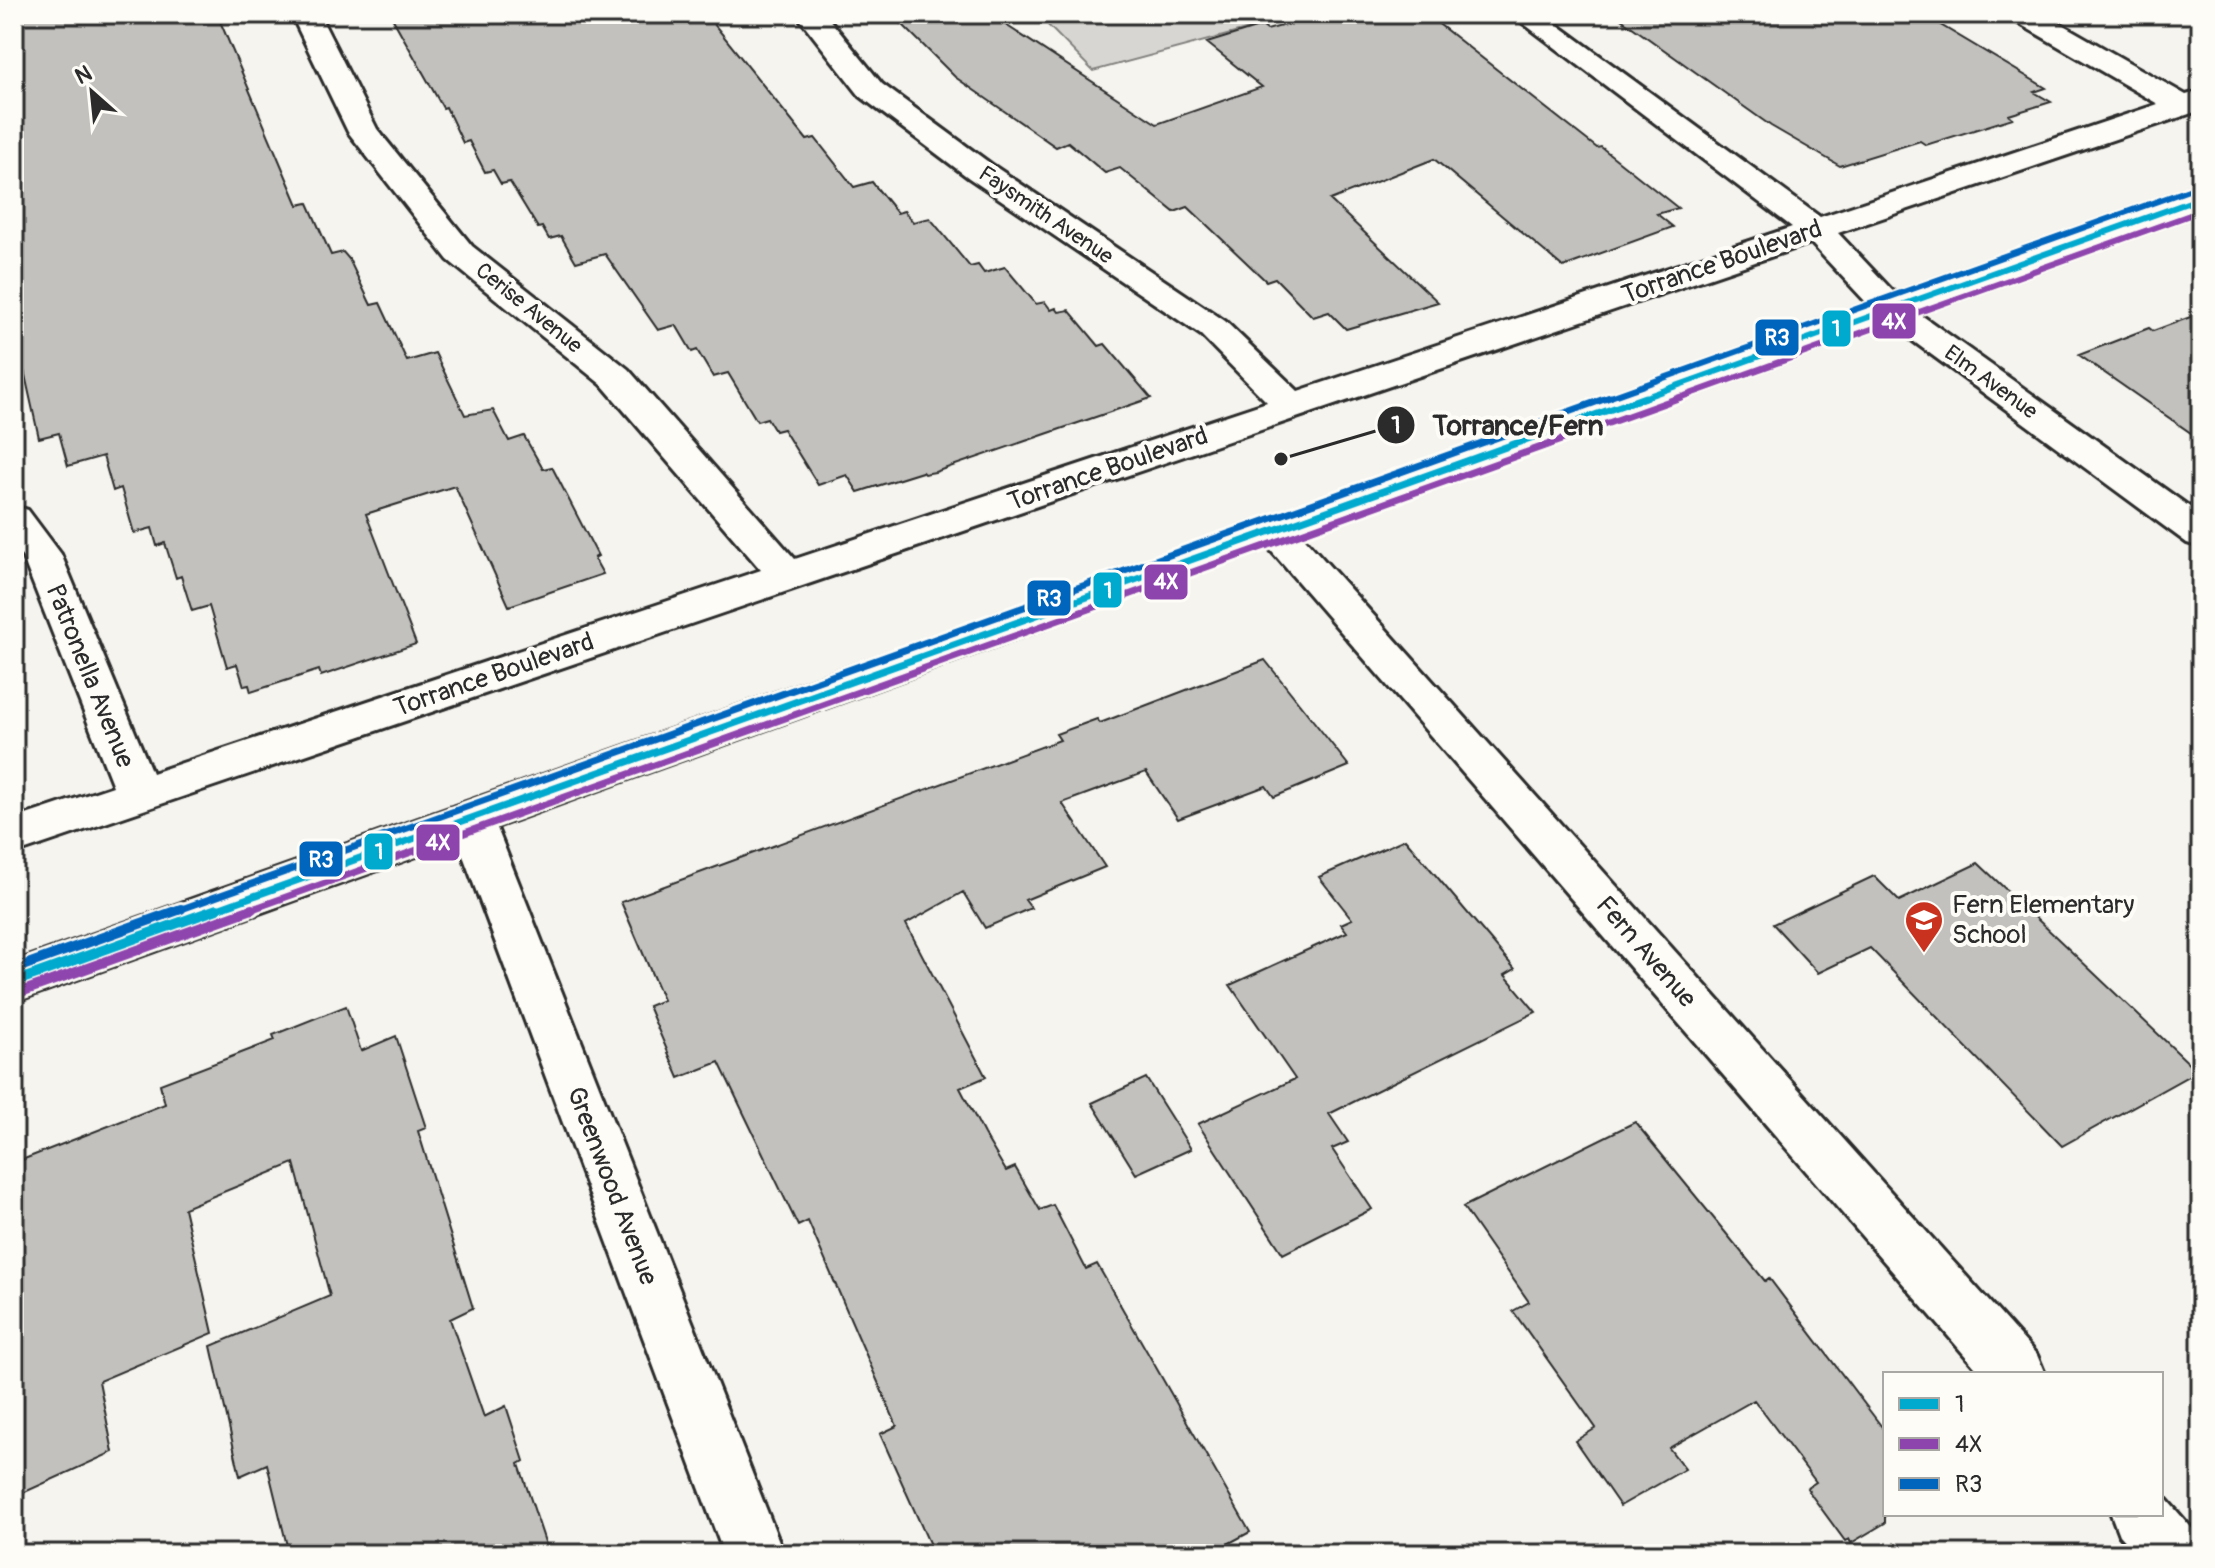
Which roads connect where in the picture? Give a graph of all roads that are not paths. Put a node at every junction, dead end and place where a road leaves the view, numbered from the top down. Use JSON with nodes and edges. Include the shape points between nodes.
{"nodes":[{"id":1,"x":305,"y":14,"type":"edge"},
{"id":2,"x":810,"y":14,"type":"edge"},
{"id":3,"x":1525,"y":14,"type":"edge"},
{"id":4,"x":2023,"y":14,"type":"edge"},
{"id":5,"x":2192,"y":103,"type":"edge"},
{"id":6,"x":2201,"y":198,"type":"edge"},
{"id":7,"x":1817,"y":230,"type":"junction"},
{"id":8,"x":1891,"y":309,"type":"junction"},
{"id":9,"x":1293,"y":407,"type":"junction"},
{"id":10,"x":14,"y":519,"type":"edge"},
{"id":11,"x":1275,"y":530,"type":"junction"},
{"id":12,"x":2201,"y":534,"type":"edge"},
{"id":13,"x":788,"y":576,"type":"junction"},
{"id":14,"x":139,"y":795,"type":"junction"},
{"id":15,"x":471,"y":818,"type":"junction"},
{"id":16,"x":14,"y":837,"type":"edge"},
{"id":17,"x":14,"y":982,"type":"edge"},
{"id":18,"x":2015,"y":1372,"type":"edge"},
{"id":19,"x":2142,"y":1516,"type":"edge"},
{"id":20,"x":754,"y":1554,"type":"edge"},
{"id":21,"x":2175,"y":1554,"type":"edge"}],
"edges":[{"from":1,"to":13,"type":"street","name":"Cerise Avenue","via":[[363,132],[460,253],[615,377]]},
{"from":2,"to":9,"type":"street","name":"Faysmith Avenue","via":[[871,90],[980,171],[1213,328]]},
{"from":3,"to":7,"type":"street","name":"Elm Avenue"},
{"from":4,"to":5,"type":"street"},
{"from":5,"to":7,"type":"street","name":"Torrance Boulevard"},
{"from":6,"to":8,"type":"street"},
{"from":7,"to":8,"type":"street","name":"Elm Avenue"},
{"from":7,"to":9,"type":"street","name":"Torrance Boulevard"},
{"from":8,"to":11,"type":"street"},
{"from":8,"to":12,"type":"street","name":"Elm Avenue"},
{"from":9,"to":13,"type":"street","name":"Torrance Boulevard"},
{"from":10,"to":14,"type":"street","name":"Patronella Avenue","via":[[41,554]]},
{"from":11,"to":15,"type":"street"},
{"from":11,"to":18,"type":"street","name":"Fern Avenue"},
{"from":13,"to":14,"type":"street","name":"Torrance Boulevard"},
{"from":14,"to":16,"type":"street","name":"Torrance Boulevard"},
{"from":15,"to":17,"type":"street"},
{"from":15,"to":20,"type":"street","name":"Greenwood Avenue"},
{"from":19,"to":21,"type":"street"}]}
